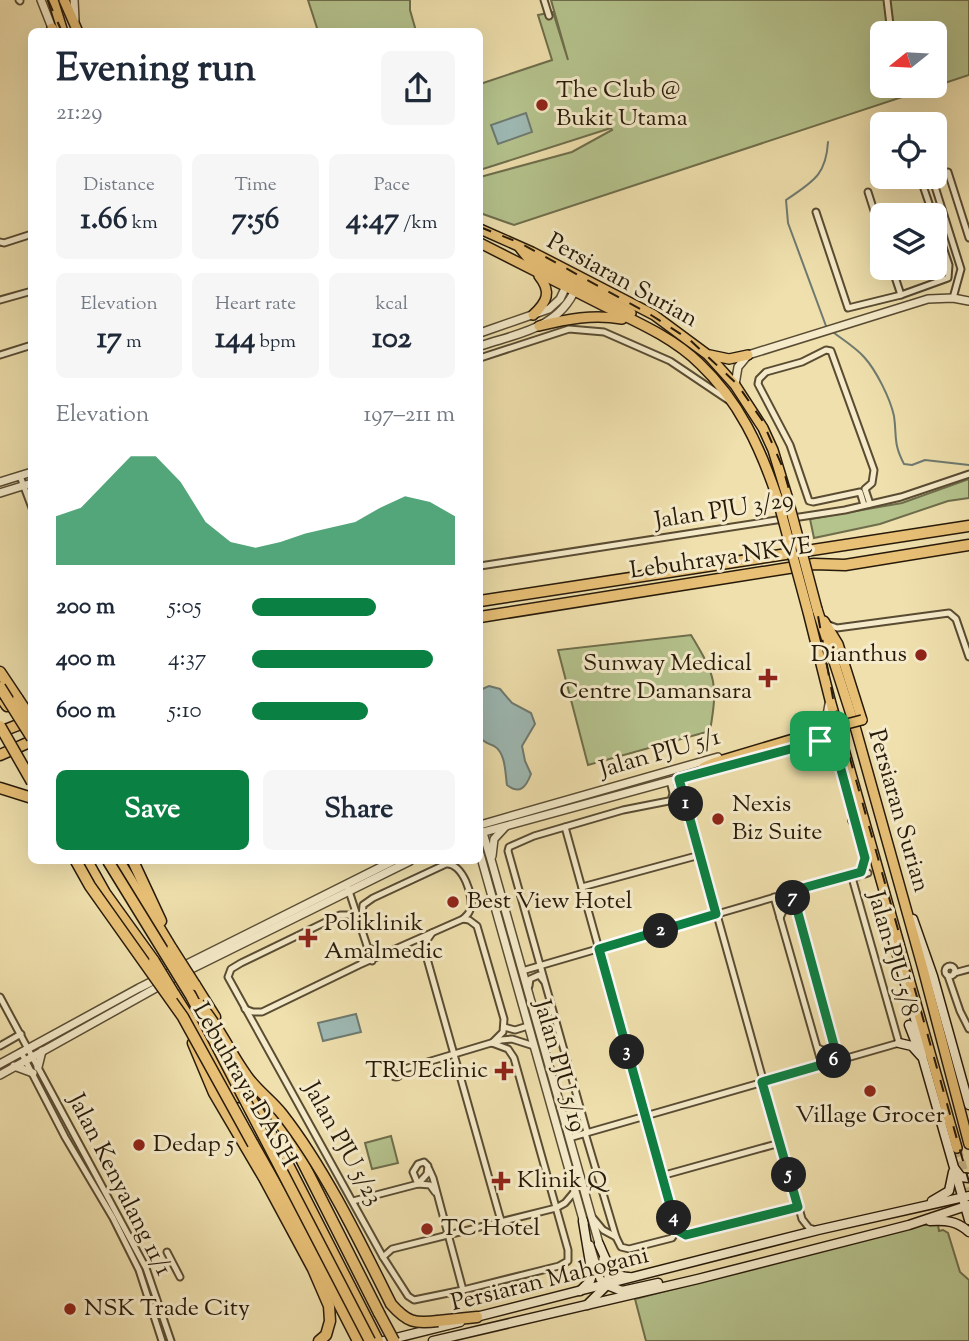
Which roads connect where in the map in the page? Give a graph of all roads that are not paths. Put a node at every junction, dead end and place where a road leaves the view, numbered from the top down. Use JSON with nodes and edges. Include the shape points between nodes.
{"nodes":[{"id":1,"x":41,"y":0,"type":"edge"},
{"id":2,"x":53,"y":0,"type":"edge"},
{"id":3,"x":64,"y":0,"type":"edge"},
{"id":4,"x":74,"y":0,"type":"edge"},
{"id":5,"x":544,"y":0,"type":"edge"},
{"id":6,"x":887,"y":0,"type":"edge"},
{"id":7,"x":549,"y":16,"type":"dead end"},
{"id":8,"x":890,"y":21,"type":"edge"},
{"id":9,"x":52,"y":28,"type":"edge"},
{"id":10,"x":61,"y":28,"type":"edge"},
{"id":11,"x":76,"y":28,"type":"edge"},
{"id":12,"x":77,"y":28,"type":"edge"},
{"id":13,"x":948,"y":172,"type":"dead end"},
{"id":14,"x":868,"y":192,"type":"dead end"},
{"id":15,"x":872,"y":203,"type":"edge"},
{"id":16,"x":817,"y":212,"type":"dead end"},
{"id":17,"x":947,"y":224,"type":"edge"},
{"id":18,"x":483,"y":230,"type":"edge"},
{"id":19,"x":28,"y":235,"type":"edge"},
{"id":20,"x":969,"y":238,"type":"edge"},
{"id":21,"x":0,"y":242,"type":"edge"},
{"id":22,"x":483,"y":245,"type":"edge"},
{"id":23,"x":519,"y":247,"type":"junction"},
{"id":24,"x":947,"y":259,"type":"edge"},
{"id":25,"x":536,"y":272,"type":"junction"},
{"id":26,"x":947,"y":277,"type":"edge"},
{"id":27,"x":896,"y":280,"type":"edge"},
{"id":28,"x":944,"y":280,"type":"edge"},
{"id":29,"x":572,"y":286,"type":"junction"},
{"id":30,"x":28,"y":292,"type":"edge"},
{"id":31,"x":901,"y":295,"type":"junction"},
{"id":32,"x":953,"y":298,"type":"junction"},
{"id":33,"x":0,"y":300,"type":"edge"},
{"id":34,"x":969,"y":301,"type":"edge"},
{"id":35,"x":533,"y":316,"type":"junction"},
{"id":36,"x":634,"y":321,"type":"junction"},
{"id":37,"x":539,"y":326,"type":"junction"},
{"id":38,"x":483,"y":332,"type":"edge"},
{"id":39,"x":483,"y":345,"type":"edge"},
{"id":40,"x":28,"y":346,"type":"edge"},
{"id":41,"x":0,"y":355,"type":"edge"},
{"id":42,"x":708,"y":355,"type":"junction"},
{"id":43,"x":748,"y":355,"type":"junction"},
{"id":44,"x":483,"y":357,"type":"edge"},
{"id":45,"x":732,"y":382,"type":"junction"},
{"id":46,"x":733,"y":404,"type":"junction"},
{"id":47,"x":969,"y":474,"type":"edge"},
{"id":48,"x":20,"y":476,"type":"junction"},
{"id":49,"x":28,"y":477,"type":"edge"},
{"id":50,"x":28,"y":480,"type":"edge"},
{"id":51,"x":0,"y":482,"type":"edge"},
{"id":52,"x":23,"y":486,"type":"junction"},
{"id":53,"x":0,"y":493,"type":"edge"},
{"id":54,"x":782,"y":496,"type":"junction"},
{"id":55,"x":28,"y":498,"type":"edge"},
{"id":56,"x":867,"y":505,"type":"junction"},
{"id":57,"x":969,"y":526,"type":"edge"},
{"id":58,"x":969,"y":545,"type":"edge"},
{"id":59,"x":483,"y":566,"type":"edge"},
{"id":60,"x":483,"y":601,"type":"edge"},
{"id":61,"x":814,"y":612,"type":"junction"},
{"id":62,"x":483,"y":617,"type":"edge"},
{"id":63,"x":826,"y":623,"type":"junction"},
{"id":64,"x":969,"y":657,"type":"edge"},
{"id":65,"x":0,"y":672,"type":"edge"},
{"id":66,"x":0,"y":687,"type":"edge"},
{"id":67,"x":0,"y":696,"type":"edge"},
{"id":68,"x":830,"y":700,"type":"junction"},
{"id":69,"x":28,"y":714,"type":"edge"},
{"id":70,"x":28,"y":721,"type":"edge"},
{"id":71,"x":2,"y":729,"type":"edge"},
{"id":72,"x":818,"y":729,"type":"junction"},
{"id":73,"x":28,"y":735,"type":"edge"},
{"id":74,"x":28,"y":736,"type":"edge"},
{"id":75,"x":820,"y":741,"type":"junction"},
{"id":76,"x":28,"y":744,"type":"edge"},
{"id":77,"x":0,"y":755,"type":"edge"},
{"id":78,"x":839,"y":765,"type":"joint"},
{"id":79,"x":698,"y":774,"type":"junction"},
{"id":80,"x":28,"y":775,"type":"edge"},
{"id":81,"x":679,"y":779,"type":"junction"},
{"id":82,"x":670,"y":781,"type":"junction"},
{"id":83,"x":0,"y":788,"type":"edge"},
{"id":84,"x":28,"y":796,"type":"edge"},
{"id":85,"x":684,"y":798,"type":"junction"},
{"id":86,"x":671,"y":801,"type":"junction"},
{"id":87,"x":853,"y":820,"type":"junction"},
{"id":88,"x":506,"y":826,"type":"junction"},
{"id":89,"x":565,"y":828,"type":"junction"},
{"id":90,"x":483,"y":829,"type":"edge"},
{"id":91,"x":483,"y":830,"type":"edge"},
{"id":92,"x":483,"y":838,"type":"edge"},
{"id":93,"x":871,"y":846,"type":"junction"},
{"id":94,"x":700,"y":855,"type":"junction"},
{"id":95,"x":492,"y":863,"type":"junction"},
{"id":96,"x":78,"y":864,"type":"edge"},
{"id":97,"x":89,"y":864,"type":"edge"},
{"id":98,"x":108,"y":864,"type":"edge"},
{"id":99,"x":108,"y":864,"type":"edge"},
{"id":100,"x":121,"y":864,"type":"edge"},
{"id":101,"x":134,"y":864,"type":"edge"},
{"id":102,"x":388,"y":864,"type":"edge"},
{"id":103,"x":403,"y":864,"type":"edge"},
{"id":104,"x":446,"y":864,"type":"edge"},
{"id":105,"x":453,"y":864,"type":"edge"},
{"id":106,"x":483,"y":864,"type":"edge"},
{"id":107,"x":851,"y":874,"type":"junction"},
{"id":108,"x":866,"y":874,"type":"dead end"},
{"id":109,"x":879,"y":877,"type":"junction"},
{"id":110,"x":582,"y":887,"type":"junction"},
{"id":111,"x":348,"y":888,"type":"junction"},
{"id":112,"x":884,"y":890,"type":"junction"},
{"id":113,"x":792,"y":891,"type":"junction"},
{"id":114,"x":774,"y":897,"type":"junction"},
{"id":115,"x":903,"y":898,"type":"junction"},
{"id":116,"x":716,"y":914,"type":"junction"},
{"id":117,"x":798,"y":914,"type":"junction"},
{"id":118,"x":780,"y":918,"type":"junction"},
{"id":119,"x":463,"y":919,"type":"junction"},
{"id":120,"x":913,"y":919,"type":"joint"},
{"id":121,"x":361,"y":927,"type":"junction"},
{"id":122,"x":436,"y":929,"type":"junction"},
{"id":123,"x":163,"y":933,"type":"junction"},
{"id":124,"x":408,"y":943,"type":"junction"},
{"id":125,"x":368,"y":948,"type":"junction"},
{"id":126,"x":424,"y":948,"type":"junction"},
{"id":127,"x":599,"y":949,"type":"junction"},
{"id":128,"x":387,"y":951,"type":"junction"},
{"id":129,"x":169,"y":952,"type":"junction"},
{"id":130,"x":372,"y":961,"type":"junction"},
{"id":131,"x":359,"y":965,"type":"junction"},
{"id":132,"x":540,"y":965,"type":"junction"},
{"id":133,"x":969,"y":969,"type":"edge"},
{"id":134,"x":522,"y":971,"type":"junction"},
{"id":135,"x":545,"y":984,"type":"junction"},
{"id":136,"x":190,"y":991,"type":"junction"},
{"id":137,"x":528,"y":993,"type":"junction"},
{"id":138,"x":0,"y":997,"type":"edge"},
{"id":139,"x":245,"y":1009,"type":"junction"},
{"id":140,"x":262,"y":1012,"type":"junction"},
{"id":141,"x":183,"y":1017,"type":"junction"},
{"id":142,"x":82,"y":1023,"type":"junction"},
{"id":143,"x":909,"y":1025,"type":"dead end"},
{"id":144,"x":528,"y":1026,"type":"junction"},
{"id":145,"x":505,"y":1027,"type":"junction"},
{"id":146,"x":969,"y":1029,"type":"edge"},
{"id":147,"x":21,"y":1034,"type":"junction"},
{"id":148,"x":258,"y":1034,"type":"junction"},
{"id":149,"x":492,"y":1043,"type":"junction"},
{"id":150,"x":833,"y":1043,"type":"junction"},
{"id":151,"x":899,"y":1043,"type":"junction"},
{"id":152,"x":0,"y":1046,"type":"edge"},
{"id":153,"x":534,"y":1046,"type":"junction"},
{"id":154,"x":818,"y":1048,"type":"junction"},
{"id":155,"x":42,"y":1050,"type":"junction"},
{"id":156,"x":27,"y":1054,"type":"junction"},
{"id":157,"x":454,"y":1055,"type":"junction"},
{"id":158,"x":923,"y":1059,"type":"junction"},
{"id":159,"x":838,"y":1060,"type":"junction"},
{"id":160,"x":0,"y":1064,"type":"edge"},
{"id":161,"x":822,"y":1065,"type":"junction"},
{"id":162,"x":15,"y":1066,"type":"junction"},
{"id":163,"x":36,"y":1070,"type":"junction"},
{"id":164,"x":401,"y":1070,"type":"dead end"},
{"id":165,"x":0,"y":1074,"type":"edge"},
{"id":166,"x":966,"y":1081,"type":"edge"},
{"id":167,"x":762,"y":1082,"type":"junction"},
{"id":168,"x":969,"y":1105,"type":"edge"},
{"id":169,"x":581,"y":1111,"type":"junction"},
{"id":170,"x":562,"y":1113,"type":"junction"},
{"id":171,"x":644,"y":1116,"type":"junction"},
{"id":172,"x":586,"y":1133,"type":"junction"},
{"id":173,"x":569,"y":1138,"type":"junction"},
{"id":174,"x":780,"y":1143,"type":"junction"},
{"id":175,"x":969,"y":1144,"type":"tunnel mouth"},
{"id":176,"x":957,"y":1148,"type":"tunnel mouth"},
{"id":177,"x":282,"y":1153,"type":"junction"},
{"id":178,"x":952,"y":1165,"type":"junction"},
{"id":179,"x":429,"y":1169,"type":"junction"},
{"id":180,"x":661,"y":1176,"type":"junction"},
{"id":181,"x":969,"y":1178,"type":"edge"},
{"id":182,"x":418,"y":1184,"type":"junction"},
{"id":183,"x":575,"y":1191,"type":"junction"},
{"id":184,"x":437,"y":1194,"type":"junction"},
{"id":185,"x":353,"y":1201,"type":"junction"},
{"id":186,"x":966,"y":1201,"type":"edge"},
{"id":187,"x":798,"y":1207,"type":"junction"},
{"id":188,"x":556,"y":1208,"type":"junction"},
{"id":189,"x":895,"y":1213,"type":"junction"},
{"id":190,"x":587,"y":1218,"type":"junction"},
{"id":191,"x":802,"y":1219,"type":"junction"},
{"id":192,"x":969,"y":1220,"type":"edge"},
{"id":193,"x":501,"y":1221,"type":"junction"},
{"id":194,"x":919,"y":1222,"type":"junction"},
{"id":195,"x":677,"y":1230,"type":"junction"},
{"id":196,"x":818,"y":1230,"type":"junction"},
{"id":197,"x":969,"y":1232,"type":"edge"},
{"id":198,"x":448,"y":1234,"type":"junction"},
{"id":199,"x":616,"y":1237,"type":"junction"},
{"id":200,"x":793,"y":1237,"type":"junction"},
{"id":201,"x":599,"y":1244,"type":"junction"},
{"id":202,"x":167,"y":1252,"type":"dead end"},
{"id":203,"x":383,"y":1257,"type":"junction"},
{"id":204,"x":646,"y":1275,"type":"junction"},
{"id":205,"x":180,"y":1277,"type":"dead end"},
{"id":206,"x":607,"y":1285,"type":"junction"},
{"id":207,"x":669,"y":1285,"type":"junction"},
{"id":208,"x":463,"y":1290,"type":"junction"},
{"id":209,"x":577,"y":1293,"type":"junction"},
{"id":210,"x":587,"y":1305,"type":"junction"},
{"id":211,"x":477,"y":1317,"type":"junction"},
{"id":212,"x":162,"y":1341,"type":"edge"},
{"id":213,"x":172,"y":1341,"type":"edge"},
{"id":214,"x":319,"y":1341,"type":"edge"},
{"id":215,"x":358,"y":1341,"type":"edge"},
{"id":216,"x":370,"y":1341,"type":"edge"},
{"id":217,"x":378,"y":1341,"type":"edge"},
{"id":218,"x":384,"y":1341,"type":"edge"},
{"id":219,"x":394,"y":1341,"type":"edge"},
{"id":220,"x":433,"y":1341,"type":"edge"}],
"edges":[{"from":1,"to":9,"type":"street"},
{"from":2,"to":10,"type":"main road"},
{"from":3,"to":11,"type":"main road"},
{"from":4,"to":12,"type":"street"},
{"from":5,"to":7,"type":"street"},
{"from":6,"to":8,"type":"street"},
{"from":13,"to":20,"type":"street"},
{"from":14,"to":15,"type":"street"},
{"from":16,"to":31,"type":"street","via":[[848,308]]},
{"from":17,"to":32,"type":"street","via":[[961,269]]},
{"from":18,"to":23,"type":"main road","name":"Persiaran Surian"},
{"from":19,"to":21,"type":"street"},
{"from":22,"to":25,"type":"main road","name":"Persiaran Surian"},
{"from":23,"to":29,"type":"main road","via":[[528,258]]},
{"from":23,"to":42,"type":"main road","name":"Persiaran Surian","via":[[654,315]]},
{"from":24,"to":26,"type":"street"},
{"from":25,"to":29,"type":"main road","name":"Persiaran Surian"},
{"from":25,"to":35,"type":"main road","via":[[548,292],[544,306]]},
{"from":27,"to":31,"type":"street"},
{"from":28,"to":31,"type":"street"},
{"from":29,"to":35,"type":"street","via":[[556,304]]},
{"from":29,"to":36,"type":"main road","name":"Persiaran Surian"},
{"from":29,"to":37,"type":"street","via":[[563,312]]},
{"from":29,"to":45,"type":"main road","via":[[669,334]]},
{"from":30,"to":33,"type":"street"},
{"from":32,"to":34,"type":"street"},
{"from":32,"to":43,"type":"street","via":[[928,299]]},
{"from":35,"to":38,"type":"street"},
{"from":36,"to":37,"type":"main road","via":[[587,317]]},
{"from":36,"to":46,"type":"main road","name":"Persiaran Surian","via":[[689,353]]},
{"from":37,"to":39,"type":"street"},
{"from":40,"to":41,"type":"street"},
{"from":42,"to":43,"type":"main road","via":[[729,359]]},
{"from":42,"to":45,"type":"main road","name":"Persiaran Surian"},
{"from":43,"to":45,"type":"street"},
{"from":44,"to":46,"type":"street","via":[[569,329],[604,332],[670,361]]},
{"from":45,"to":54,"type":"main road","name":"Persiaran Surian","via":[[773,450]]},
{"from":46,"to":54,"type":"main road","name":"Persiaran Surian"},
{"from":47,"to":56,"type":"street","name":"Jalan PJU 3/29"},
{"from":48,"to":49,"type":"street"},
{"from":48,"to":51,"type":"street"},
{"from":48,"to":52,"type":"street"},
{"from":50,"to":52,"type":"street"},
{"from":52,"to":53,"type":"street"},
{"from":52,"to":55,"type":"street"},
{"from":54,"to":61,"type":"main road","name":"Persiaran Surian","bridge":true},
{"from":56,"to":56,"type":"street","via":[[860,492],[809,501],[790,445],[758,384],[766,372],[831,351],[874,470],[866,489]]},
{"from":56,"to":59,"type":"street","name":"Jalan PJU 3/29"},
{"from":57,"to":60,"type":"highway","name":"Lebuhraya NKVE"},
{"from":58,"to":62,"type":"highway","name":"Lebuhraya NKVE","via":[[845,565],[814,564]]},
{"from":61,"to":63,"type":"main road"},
{"from":61,"to":68,"type":"main road","name":"Persiaran Surian"},
{"from":61,"to":115,"type":"main road","name":"Persiaran Surian","via":[[856,730]]},
{"from":63,"to":64,"type":"street","via":[[837,628],[949,613],[956,619]]},
{"from":63,"to":79,"type":"main road","bridge":true,"via":[[838,644],[862,720],[713,763]]},
{"from":65,"to":69,"type":"highway","bridge":true},
{"from":66,"to":73,"type":"highway","bridge":true},
{"from":67,"to":74,"type":"highway","bridge":true},
{"from":68,"to":72,"type":"street","via":[[826,721]]},
{"from":68,"to":93,"type":"main road","name":"Persiaran Surian"},
{"from":70,"to":71,"type":"highway"},
{"from":71,"to":80,"type":"highway","bridge":true},
{"from":72,"to":75,"type":"street","via":[[825,733]]},
{"from":72,"to":90,"type":"street","name":"Jalan PJU 5/1"},
{"from":75,"to":78,"type":"street","via":[[832,743]]},
{"from":75,"to":79,"type":"street","name":"Jalan PJU 5/1"},
{"from":76,"to":77,"type":"highway"},
{"from":78,"to":87,"type":"street"},
{"from":79,"to":81,"type":"street","name":"Jalan PJU 5/1"},
{"from":81,"to":82,"type":"street","name":"Jalan PJU 5/1"},
{"from":81,"to":85,"type":"street"},
{"from":82,"to":86,"type":"street"},
{"from":82,"to":88,"type":"street","name":"Jalan PJU 5/1"},
{"from":83,"to":84,"type":"highway"},
{"from":85,"to":86,"type":"street"},
{"from":85,"to":94,"type":"street"},
{"from":86,"to":89,"type":"street"},
{"from":87,"to":93,"type":"main road"},
{"from":87,"to":107,"type":"street","via":[[865,858],[861,872]]},
{"from":88,"to":91,"type":"street","name":"Jalan PJU 5/1"},
{"from":88,"to":95,"type":"street","via":[[494,839]]},
{"from":89,"to":110,"type":"street"},
{"from":89,"to":132,"type":"street","via":[[513,844],[508,852]]},
{"from":92,"to":95,"type":"street","name":"Jalan PJU 5/19"},
{"from":93,"to":109,"type":"main road","name":"Persiaran Surian"},
{"from":94,"to":110,"type":"street"},
{"from":94,"to":116,"type":"street"},
{"from":95,"to":134,"type":"street","name":"Jalan PJU 5/19"},
{"from":96,"to":141,"type":"highway","name":"Lebuhraya DASH","bridge":true},
{"from":97,"to":177,"type":"highway","bridge":true,"via":[[263,1135]]},
{"from":98,"to":129,"type":"highway"},
{"from":99,"to":136,"type":"highway","name":"Lebuhraya DASH","bridge":true},
{"from":100,"to":123,"type":"highway"},
{"from":101,"to":123,"type":"highway"},
{"from":102,"to":111,"type":"street"},
{"from":103,"to":111,"type":"street"},
{"from":104,"to":121,"type":"street","via":[[363,905]]},
{"from":105,"to":119,"type":"street","via":[[472,902]]},
{"from":106,"to":144,"type":"street","name":"Jalan PJU 5/19"},
{"from":107,"to":113,"type":"street"},
{"from":107,"to":151,"type":"street","name":"Jalan PJU 5/8"},
{"from":108,"to":109,"type":"main road"},
{"from":109,"to":112,"type":"main road","name":"Persiaran Surian"},
{"from":110,"to":127,"type":"street"},
{"from":111,"to":121,"type":"street"},
{"from":111,"to":142,"type":"street"},
{"from":112,"to":158,"type":"main road","name":"Persiaran Surian","via":[[887,920]]},
{"from":112,"to":176,"type":"main road","name":"Persiaran Surian"},
{"from":113,"to":114,"type":"street"},
{"from":113,"to":117,"type":"street"},
{"from":114,"to":116,"type":"street"},
{"from":114,"to":118,"type":"street"},
{"from":115,"to":120,"type":"main road"},
{"from":115,"to":175,"type":"main road","name":"Persiaran Surian"},
{"from":116,"to":127,"type":"street"},
{"from":116,"to":167,"type":"street"},
{"from":117,"to":118,"type":"street","via":[[788,909]]},
{"from":117,"to":150,"type":"street"},
{"from":118,"to":154,"type":"street"},
{"from":119,"to":122,"type":"street"},
{"from":119,"to":145,"type":"street","via":[[477,926]]},
{"from":120,"to":166,"type":"main road","name":"Persiaran Surian"},
{"from":121,"to":125,"type":"street"},
{"from":121,"to":139,"type":"street","name":"Jalan PJU 5/23","via":[[349,915],[340,915],[231,969],[228,977]]},
{"from":122,"to":124,"type":"street"},
{"from":122,"to":126,"type":"street"},
{"from":123,"to":129,"type":"highway"},
{"from":124,"to":126,"type":"street"},
{"from":124,"to":128,"type":"street"},
{"from":125,"to":128,"type":"street"},
{"from":125,"to":130,"type":"street"},
{"from":125,"to":131,"type":"street"},
{"from":126,"to":157,"type":"street"},
{"from":127,"to":132,"type":"street"},
{"from":127,"to":171,"type":"street"},
{"from":128,"to":130,"type":"street"},
{"from":129,"to":136,"type":"highway","bridge":true},
{"from":130,"to":131,"type":"street"},
{"from":131,"to":140,"type":"street"},
{"from":132,"to":134,"type":"street"},
{"from":132,"to":135,"type":"street"},
{"from":133,"to":146,"type":"street","via":[[951,974]]},
{"from":134,"to":137,"type":"street","name":"Jalan PJU 5/19"},
{"from":135,"to":137,"type":"street","via":[[539,975],[531,977]]},
{"from":135,"to":169,"type":"street"},
{"from":136,"to":177,"type":"highway"},
{"from":136,"to":211,"type":"highway","bridge":true,"via":[[253,1085],[281,1113],[316,1166],[391,1304],[403,1317],[419,1323]]},
{"from":136,"to":216,"type":"highway","name":"Lebuhraya DASH","bridge":true},
{"from":136,"to":219,"type":"highway","bridge":true,"via":[[294,1145]]},
{"from":137,"to":170,"type":"street","name":"Jalan PJU 5/19"},
{"from":138,"to":147,"type":"street","name":"Jalan Kenyalang 11/1"},
{"from":139,"to":140,"type":"street"},
{"from":139,"to":148,"type":"street","name":"Jalan PJU 5/23"},
{"from":140,"to":148,"type":"street"},
{"from":141,"to":214,"type":"highway","bridge":true,"via":[[214,1093],[264,1178],[329,1306],[326,1335]]},
{"from":141,"to":215,"type":"highway","name":"Lebuhraya DASH","bridge":true},
{"from":142,"to":155,"type":"street"},
{"from":142,"to":156,"type":"street"},
{"from":143,"to":158,"type":"main road"},
{"from":144,"to":145,"type":"street"},
{"from":144,"to":153,"type":"street","name":"Jalan PJU 5/19"},
{"from":145,"to":149,"type":"street"},
{"from":147,"to":152,"type":"street"},
{"from":147,"to":156,"type":"street","name":"Jalan Kenyalang 11/1"},
{"from":148,"to":185,"type":"street","name":"Jalan PJU 5/23"},
{"from":149,"to":153,"type":"street","via":[[512,1039]]},
{"from":149,"to":157,"type":"street"},
{"from":149,"to":188,"type":"street","via":[[508,1049],[514,1058]]},
{"from":150,"to":154,"type":"street","via":[[827,1052]]},
{"from":150,"to":159,"type":"street"},
{"from":151,"to":158,"type":"main road","via":[[912,1046]]},
{"from":151,"to":159,"type":"street"},
{"from":153,"to":183,"type":"street","name":"Jalan PJU 5/19"},
{"from":154,"to":161,"type":"street"},
{"from":155,"to":156,"type":"street"},
{"from":155,"to":163,"type":"street"},
{"from":156,"to":160,"type":"street"},
{"from":156,"to":162,"type":"street"},
{"from":156,"to":163,"type":"street","name":"Jalan Kenyalang 11/1"},
{"from":157,"to":164,"type":"street"},
{"from":157,"to":193,"type":"street"},
{"from":158,"to":178,"type":"main road","name":"Persiaran Surian"},
{"from":159,"to":161,"type":"street"},
{"from":161,"to":167,"type":"street"},
{"from":162,"to":163,"type":"street"},
{"from":162,"to":165,"type":"street"},
{"from":163,"to":212,"type":"street","name":"Jalan Kenyalang 11/1","via":[[65,1137],[139,1270]]},
{"from":163,"to":213,"type":"street","name":"Jalan Kenyalang 11/1","via":[[146,1268]]},
{"from":166,"to":168,"type":"main road","name":"Persiaran Surian"},
{"from":167,"to":171,"type":"street"},
{"from":167,"to":174,"type":"street"},
{"from":169,"to":170,"type":"street","via":[[573,1120]]},
{"from":169,"to":172,"type":"street"},
{"from":170,"to":173,"type":"street","name":"Jalan PJU 5/19"},
{"from":171,"to":172,"type":"street"},
{"from":171,"to":180,"type":"street"},
{"from":172,"to":173,"type":"street"},
{"from":172,"to":199,"type":"street"},
{"from":173,"to":190,"type":"street","name":"Jalan PJU 5/19"},
{"from":174,"to":180,"type":"street"},
{"from":174,"to":187,"type":"street"},
{"from":177,"to":217,"type":"highway"},
{"from":178,"to":181,"type":"main road","via":[[961,1177]]},
{"from":178,"to":186,"type":"main road","name":"Persiaran Surian"},
{"from":178,"to":189,"type":"main road","via":[[949,1191]]},
{"from":179,"to":182,"type":"street"},
{"from":179,"to":182,"type":"street","via":[[424,1162],[418,1164],[413,1174]]},
{"from":179,"to":184,"type":"street"},
{"from":180,"to":195,"type":"street"},
{"from":182,"to":184,"type":"street","via":[[430,1185]]},
{"from":182,"to":185,"type":"street"},
{"from":183,"to":188,"type":"street"},
{"from":183,"to":190,"type":"street","name":"Jalan PJU 5/19"},
{"from":184,"to":198,"type":"street"},
{"from":185,"to":203,"type":"street","name":"Jalan PJU 5/23"},
{"from":186,"to":189,"type":"main road","name":"Persiaran Mahogani"},
{"from":186,"to":192,"type":"main road","name":"Persiaran Surian"},
{"from":186,"to":194,"type":"main road","name":"Persiaran Mahogani"},
{"from":187,"to":191,"type":"street"},
{"from":187,"to":195,"type":"street","via":[[690,1235]]},
{"from":188,"to":193,"type":"street"},
{"from":188,"to":208,"type":"street","via":[[568,1261]]},
{"from":189,"to":196,"type":"main road","name":"Persiaran Mahogani"},
{"from":190,"to":199,"type":"street"},
{"from":190,"to":201,"type":"street"},
{"from":190,"to":206,"type":"street","name":"Jalan PJU 5/19","via":[[600,1279]]},
{"from":190,"to":209,"type":"main road","via":[[592,1275]]},
{"from":191,"to":196,"type":"street"},
{"from":191,"to":200,"type":"street"},
{"from":193,"to":198,"type":"street"},
{"from":194,"to":197,"type":"main road","via":[[959,1223]]},
{"from":194,"to":207,"type":"main road","name":"Persiaran Mahogani"},
{"from":195,"to":199,"type":"street","via":[[672,1238],[629,1250],[621,1247]]},
{"from":196,"to":200,"type":"main road","name":"Persiaran Mahogani"},
{"from":198,"to":203,"type":"street","via":[[392,1249]]},
{"from":198,"to":208,"type":"street"},
{"from":200,"to":204,"type":"main road","name":"Persiaran Mahogani"},
{"from":201,"to":204,"type":"main road","via":[[619,1277]]},
{"from":201,"to":206,"type":"street"},
{"from":202,"to":205,"type":"street"},
{"from":203,"to":208,"type":"street","name":"Jalan PJU 5/23","via":[[408,1296],[418,1300]]},
{"from":204,"to":206,"type":"main road","name":"Persiaran Mahogani"},
{"from":206,"to":207,"type":"main road","via":[[622,1291]]},
{"from":206,"to":209,"type":"main road","name":"Persiaran Mahogani"},
{"from":206,"to":210,"type":"main road"},
{"from":207,"to":210,"type":"main road","name":"Persiaran Mahogani"},
{"from":209,"to":211,"type":"main road","name":"Persiaran Mahogani"},
{"from":210,"to":220,"type":"main road","name":"Persiaran Mahogani"},
{"from":211,"to":218,"type":"main road","name":"Persiaran Mahogani"}]}
